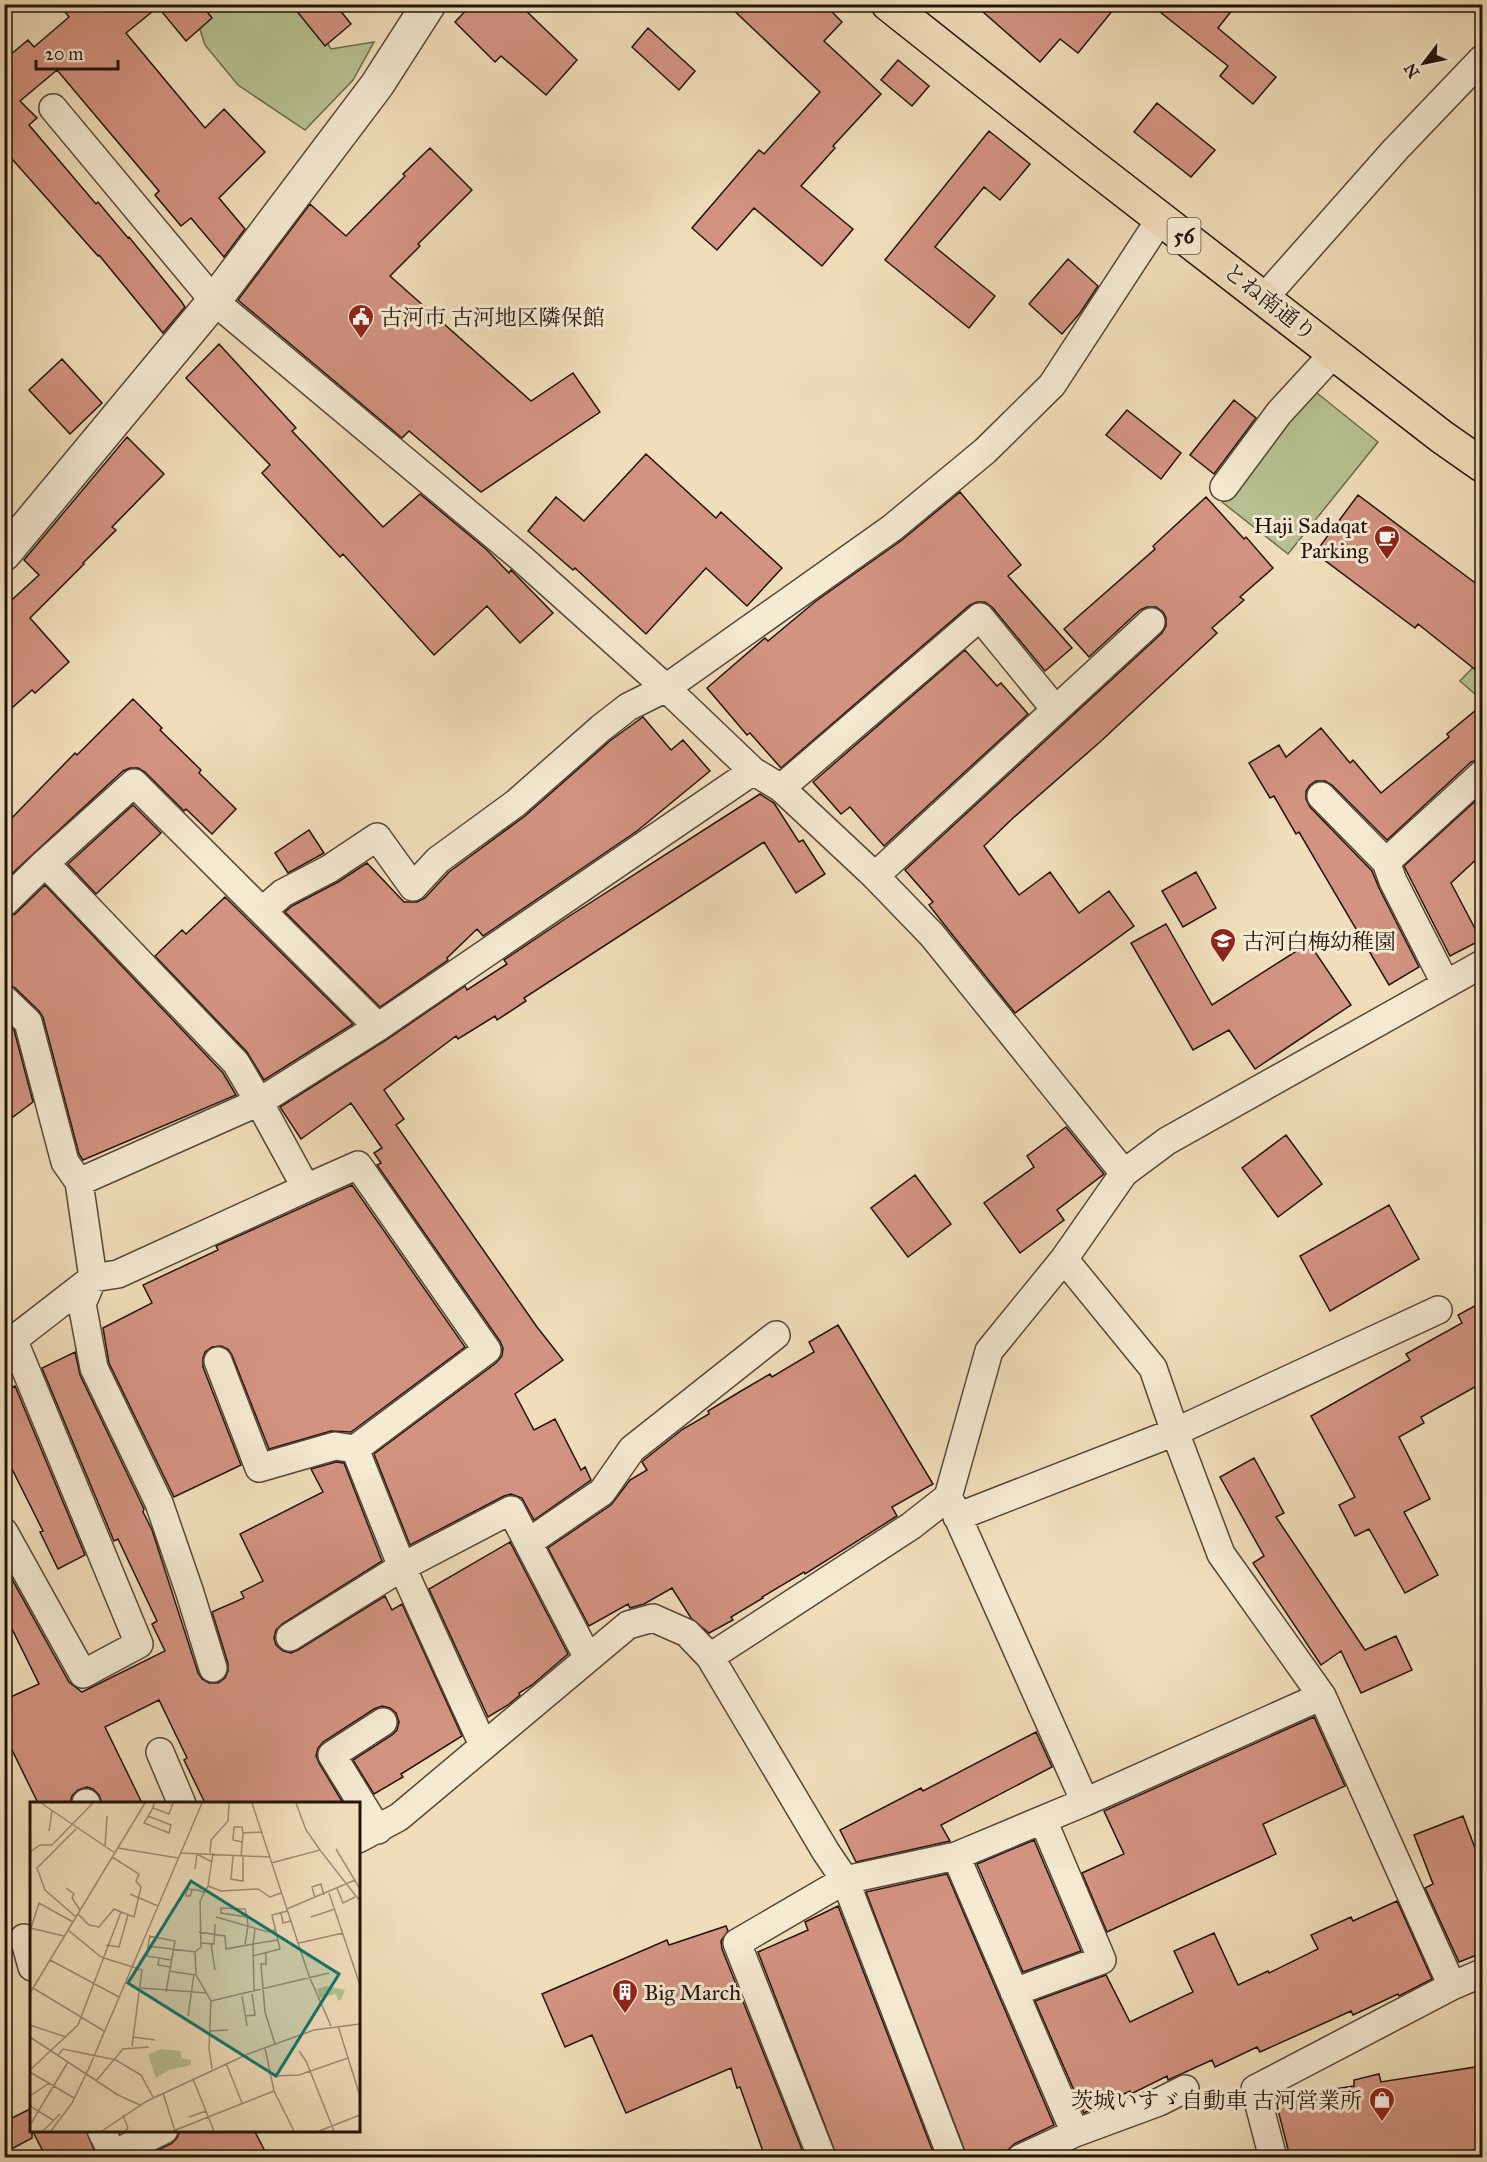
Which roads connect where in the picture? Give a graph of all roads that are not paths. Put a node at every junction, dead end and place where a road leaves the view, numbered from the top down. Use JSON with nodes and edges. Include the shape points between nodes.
{"nodes":[{"id":1,"x":429,"y":4,"type":"edge"},
{"id":2,"x":888,"y":4,"type":"edge"},
{"id":3,"x":1482,"y":58,"type":"edge"},
{"id":4,"x":53,"y":108,"type":"dead end"},
{"id":5,"x":1161,"y":218,"type":"junction"},
{"id":6,"x":1264,"y":298,"type":"junction"},
{"id":7,"x":214,"y":301,"type":"junction"},
{"id":8,"x":1335,"y":352,"type":"junction"},
{"id":9,"x":1482,"y":465,"type":"edge"},
{"id":10,"x":1224,"y":487,"type":"dead end"},
{"id":11,"x":4,"y":554,"type":"edge"},
{"id":12,"x":1150,"y":622,"type":"dead end"},
{"id":13,"x":666,"y":687,"type":"junction"},
{"id":14,"x":1054,"y":709,"type":"junction"},
{"id":15,"x":753,"y":771,"type":"junction"},
{"id":16,"x":1482,"y":774,"type":"edge"},
{"id":17,"x":781,"y":788,"type":"junction"},
{"id":18,"x":1321,"y":796,"type":"dead end"},
{"id":19,"x":1386,"y":862,"type":"junction"},
{"id":20,"x":45,"y":863,"type":"junction"},
{"id":21,"x":875,"y":876,"type":"junction"},
{"id":22,"x":4,"y":903,"type":"edge"},
{"id":23,"x":262,"y":911,"type":"junction"},
{"id":24,"x":1482,"y":964,"type":"edge"},
{"id":25,"x":1445,"y":983,"type":"junction"},
{"id":26,"x":4,"y":999,"type":"edge"},
{"id":27,"x":378,"y":1027,"type":"junction"},
{"id":28,"x":259,"y":1102,"type":"junction"},
{"id":29,"x":1124,"y":1173,"type":"junction"},
{"id":30,"x":80,"y":1182,"type":"junction"},
{"id":31,"x":306,"y":1188,"type":"junction"},
{"id":32,"x":1064,"y":1259,"type":"junction"},
{"id":33,"x":93,"y":1278,"type":"junction"},
{"id":34,"x":1438,"y":1310,"type":"dead end"},
{"id":35,"x":776,"y":1335,"type":"dead end"},
{"id":36,"x":9,"y":1343,"type":"edge"},
{"id":37,"x":218,"y":1361,"type":"dead end"},
{"id":38,"x":1174,"y":1432,"type":"junction"},
{"id":39,"x":355,"y":1449,"type":"junction"},
{"id":40,"x":953,"y":1507,"type":"junction"},
{"id":41,"x":4,"y":1532,"type":"edge"},
{"id":42,"x":529,"y":1542,"type":"junction"},
{"id":43,"x":402,"y":1568,"type":"junction"},
{"id":44,"x":290,"y":1637,"type":"dead end"},
{"id":45,"x":710,"y":1656,"type":"junction"},
{"id":46,"x":588,"y":1658,"type":"junction"},
{"id":47,"x":213,"y":1668,"type":"dead end"},
{"id":48,"x":1322,"y":1696,"type":"junction"},
{"id":49,"x":383,"y":1722,"type":"dead end"},
{"id":50,"x":483,"y":1745,"type":"junction"},
{"id":51,"x":160,"y":1752,"type":"dead end"},
{"id":52,"x":182,"y":1802,"type":"edge"},
{"id":53,"x":353,"y":1802,"type":"edge"},
{"id":54,"x":1085,"y":1802,"type":"junction"},
{"id":55,"x":360,"y":1817,"type":"edge"},
{"id":56,"x":1043,"y":1820,"type":"junction"},
{"id":57,"x":368,"y":1835,"type":"edge"},
{"id":58,"x":956,"y":1856,"type":"junction"},
{"id":59,"x":845,"y":1880,"type":"junction"},
{"id":60,"x":20,"y":1939,"type":"edge"},
{"id":61,"x":30,"y":1962,"type":"edge"},
{"id":62,"x":1482,"y":1973,"type":"edge"},
{"id":63,"x":1452,"y":1986,"type":"junction"},
{"id":64,"x":1014,"y":1992,"type":"junction"},
{"id":65,"x":1185,"y":2089,"type":"dead end"},
{"id":66,"x":102,"y":2132,"type":"edge"},
{"id":67,"x":160,"y":2132,"type":"edge"},
{"id":68,"x":1075,"y":2133,"type":"junction"},
{"id":69,"x":822,"y":2157,"type":"edge"},
{"id":70,"x":952,"y":2157,"type":"edge"},
{"id":71,"x":1021,"y":2157,"type":"edge"},
{"id":72,"x":1273,"y":2157,"type":"edge"}],
"edges":[{"from":1,"to":7,"type":"street","via":[[377,85]]},
{"from":2,"to":5,"type":"main road","name":"とね南通り","number":"56"},
{"from":3,"to":6,"type":"street"},
{"from":4,"to":7,"type":"street"},
{"from":5,"to":6,"type":"main road","name":"とね南通り","number":"56"},
{"from":5,"to":13,"type":"street","via":[[1052,384],[985,451],[892,528]]},
{"from":6,"to":8,"type":"main road","name":"とね南通り","number":"56"},
{"from":7,"to":11,"type":"street"},
{"from":7,"to":13,"type":"street","via":[[520,557]]},
{"from":8,"to":9,"type":"main road","name":"とね南通り","number":"56"},
{"from":8,"to":10,"type":"street","via":[[1279,413]]},
{"from":12,"to":14,"type":"street"},
{"from":13,"to":15,"type":"street"},
{"from":13,"to":23,"type":"street","via":[[610,721],[516,803],[438,860],[412,887],[377,837],[283,893]]},
{"from":14,"to":17,"type":"street","via":[[980,617]]},
{"from":14,"to":21,"type":"street"},
{"from":15,"to":17,"type":"street"},
{"from":15,"to":27,"type":"street"},
{"from":16,"to":19,"type":"street"},
{"from":17,"to":21,"type":"street"},
{"from":18,"to":19,"type":"street"},
{"from":19,"to":25,"type":"street"},
{"from":20,"to":22,"type":"street"},
{"from":20,"to":23,"type":"street","via":[[134,783]]},
{"from":20,"to":28,"type":"street","via":[[236,1063]]},
{"from":21,"to":29,"type":"street","via":[[932,935]]},
{"from":23,"to":27,"type":"street"},
{"from":24,"to":25,"type":"street"},
{"from":25,"to":29,"type":"street","via":[[1167,1141]]},
{"from":26,"to":30,"type":"street","via":[[28,1022],[65,1162]]},
{"from":27,"to":28,"type":"street"},
{"from":28,"to":30,"type":"street"},
{"from":28,"to":31,"type":"street"},
{"from":29,"to":32,"type":"street"},
{"from":30,"to":33,"type":"street"},
{"from":31,"to":33,"type":"street","via":[[118,1274]]},
{"from":31,"to":39,"type":"street","via":[[358,1165],[487,1350]]},
{"from":32,"to":38,"type":"street","via":[[1153,1368]]},
{"from":32,"to":40,"type":"street","via":[[989,1352]]},
{"from":33,"to":36,"type":"street"},
{"from":33,"to":47,"type":"street","via":[[82,1305],[94,1368],[159,1503]]},
{"from":34,"to":38,"type":"street"},
{"from":35,"to":42,"type":"street","via":[[632,1449],[602,1492]]},
{"from":36,"to":41,"type":"street","via":[[139,1644],[83,1674]]},
{"from":37,"to":39,"type":"street","via":[[259,1468],[335,1446]]},
{"from":38,"to":40,"type":"street"},
{"from":38,"to":48,"type":"street","via":[[1221,1554]]},
{"from":39,"to":43,"type":"street"},
{"from":40,"to":45,"type":"street","via":[[902,1532]]},
{"from":40,"to":54,"type":"street"},
{"from":42,"to":43,"type":"street","via":[[511,1510]]},
{"from":42,"to":46,"type":"street"},
{"from":43,"to":44,"type":"street"},
{"from":43,"to":50,"type":"street"},
{"from":45,"to":46,"type":"street","via":[[687,1634],[653,1618],[628,1625]]},
{"from":45,"to":59,"type":"street"},
{"from":46,"to":50,"type":"street"},
{"from":48,"to":54,"type":"street"},
{"from":48,"to":63,"type":"street"},
{"from":49,"to":53,"type":"street","via":[[332,1755]]},
{"from":50,"to":57,"type":"street","via":[[399,1817]]},
{"from":51,"to":52,"type":"street"},
{"from":54,"to":56,"type":"street"},
{"from":55,"to":57,"type":"street"},
{"from":56,"to":58,"type":"street"},
{"from":56,"to":64,"type":"street","via":[[1102,1960]]},
{"from":58,"to":59,"type":"street"},
{"from":58,"to":64,"type":"street"},
{"from":59,"to":69,"type":"street","via":[[737,1944]]},
{"from":59,"to":70,"type":"street"},
{"from":60,"to":61,"type":"street"},
{"from":62,"to":63,"type":"street"},
{"from":63,"to":72,"type":"street","via":[[1255,2089]]},
{"from":64,"to":68,"type":"street"},
{"from":65,"to":68,"type":"street"},
{"from":66,"to":67,"type":"street","via":[[113,2154]]},
{"from":68,"to":71,"type":"street"}]}
